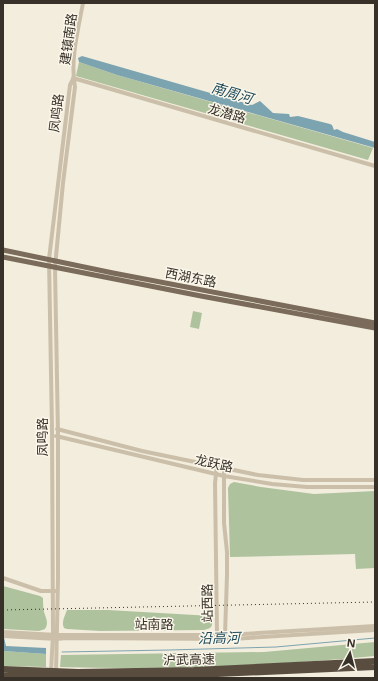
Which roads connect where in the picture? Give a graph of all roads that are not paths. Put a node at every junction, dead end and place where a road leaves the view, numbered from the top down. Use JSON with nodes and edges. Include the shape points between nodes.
{"nodes":[{"id":1,"x":83,"y":3,"type":"edge"},
{"id":2,"x":73,"y":78,"type":"junction"},
{"id":3,"x":375,"y":166,"type":"edge"},
{"id":4,"x":3,"y":250,"type":"edge"},
{"id":5,"x":3,"y":257,"type":"edge"},
{"id":6,"x":49,"y":259,"type":"junction"},
{"id":7,"x":56,"y":260,"type":"junction"},
{"id":8,"x":49,"y":266,"type":"junction"},
{"id":9,"x":55,"y":267,"type":"junction"},
{"id":10,"x":375,"y":323,"type":"edge"},
{"id":11,"x":375,"y":328,"type":"edge"},
{"id":12,"x":58,"y":429,"type":"junction"},
{"id":13,"x":52,"y":430,"type":"junction"},
{"id":14,"x":58,"y":435,"type":"junction"},
{"id":15,"x":52,"y":436,"type":"junction"},
{"id":16,"x":217,"y":466,"type":"junction"},
{"id":17,"x":224,"y":468,"type":"junction"},
{"id":18,"x":217,"y":474,"type":"junction"},
{"id":19,"x":224,"y":476,"type":"junction"},
{"id":20,"x":375,"y":480,"type":"edge"},
{"id":21,"x":375,"y":487,"type":"edge"},
{"id":22,"x":3,"y":578,"type":"edge"},
{"id":23,"x":55,"y":591,"type":"junction"},
{"id":24,"x":375,"y":626,"type":"edge"},
{"id":25,"x":375,"y":630,"type":"edge"},
{"id":26,"x":4,"y":634,"type":"edge"},
{"id":27,"x":217,"y":634,"type":"junction"},
{"id":28,"x":226,"y":635,"type":"junction"},
{"id":29,"x":55,"y":637,"type":"junction"},
{"id":30,"x":222,"y":638,"type":"junction"},
{"id":31,"x":375,"y":661,"type":"edge"},
{"id":32,"x":375,"y":667,"type":"edge"},
{"id":33,"x":3,"y":669,"type":"edge"},
{"id":34,"x":3,"y":675,"type":"edge"},
{"id":35,"x":51,"y":678,"type":"edge"},
{"id":36,"x":56,"y":678,"type":"edge"}],
"edges":[{"from":1,"to":2,"type":"street","name":"建镇南路"},
{"from":2,"to":3,"type":"street","name":"龙潜路"},
{"from":2,"to":6,"type":"street","name":"凤鸣路","via":[[70,85]]},
{"from":2,"to":7,"type":"street","name":"凤鸣路","via":[[75,87]]},
{"from":4,"to":6,"type":"main road","name":"西湖东路"},
{"from":5,"to":8,"type":"main road","name":"西湖东路"},
{"from":6,"to":7,"type":"main road","name":"西湖东路"},
{"from":6,"to":8,"type":"street","name":"凤鸣路"},
{"from":7,"to":9,"type":"street","name":"凤鸣路"},
{"from":7,"to":10,"type":"main road","name":"西湖东路"},
{"from":8,"to":9,"type":"main road","name":"西湖东路"},
{"from":8,"to":13,"type":"street","name":"凤鸣路"},
{"from":9,"to":11,"type":"main road","name":"西湖东路"},
{"from":9,"to":12,"type":"street","name":"凤鸣路"},
{"from":12,"to":13,"type":"street","name":"龙跃路"},
{"from":12,"to":14,"type":"street","name":"凤鸣路"},
{"from":12,"to":16,"type":"street","name":"龙跃路","via":[[142,451]]},
{"from":13,"to":15,"type":"street","name":"凤鸣路"},
{"from":14,"to":15,"type":"street","name":"龙跃路"},
{"from":14,"to":18,"type":"street","name":"龙跃路"},
{"from":14,"to":23,"type":"street","name":"凤鸣路","via":[[58,580]]},
{"from":15,"to":23,"type":"street","name":"凤鸣路"},
{"from":16,"to":17,"type":"street","name":"龙跃路"},
{"from":16,"to":18,"type":"street","name":"站西路"},
{"from":17,"to":19,"type":"street","name":"站西路"},
{"from":17,"to":20,"type":"street","name":"龙跃路","via":[[303,480]]},
{"from":18,"to":19,"type":"street","name":"龙跃路"},
{"from":18,"to":27,"type":"street","name":"站西路"},
{"from":19,"to":21,"type":"street","name":"龙跃路","via":[[307,487]]},
{"from":19,"to":28,"type":"street","name":"站西路"},
{"from":22,"to":23,"type":"street","via":[[42,591]]},
{"from":23,"to":29,"type":"street","name":"凤鸣路"},
{"from":24,"to":28,"type":"street","name":"站南路"},
{"from":25,"to":30,"type":"street","name":"站南路"},
{"from":26,"to":29,"type":"street","name":"站南路"},
{"from":27,"to":28,"type":"street","name":"站南路"},
{"from":27,"to":29,"type":"street","name":"站南路"},
{"from":27,"to":30,"type":"street","name":"站西路"},
{"from":28,"to":30,"type":"street","name":"站西路"},
{"from":29,"to":30,"type":"street","name":"站南路"},
{"from":29,"to":35,"type":"street","name":"凤鸣路"},
{"from":29,"to":36,"type":"street","name":"凤鸣路"},
{"from":31,"to":33,"type":"highway","name":"沪武高速","via":[[194,670],[78,672]]},
{"from":32,"to":34,"type":"highway","name":"沪武高速","via":[[195,675]]}]}
